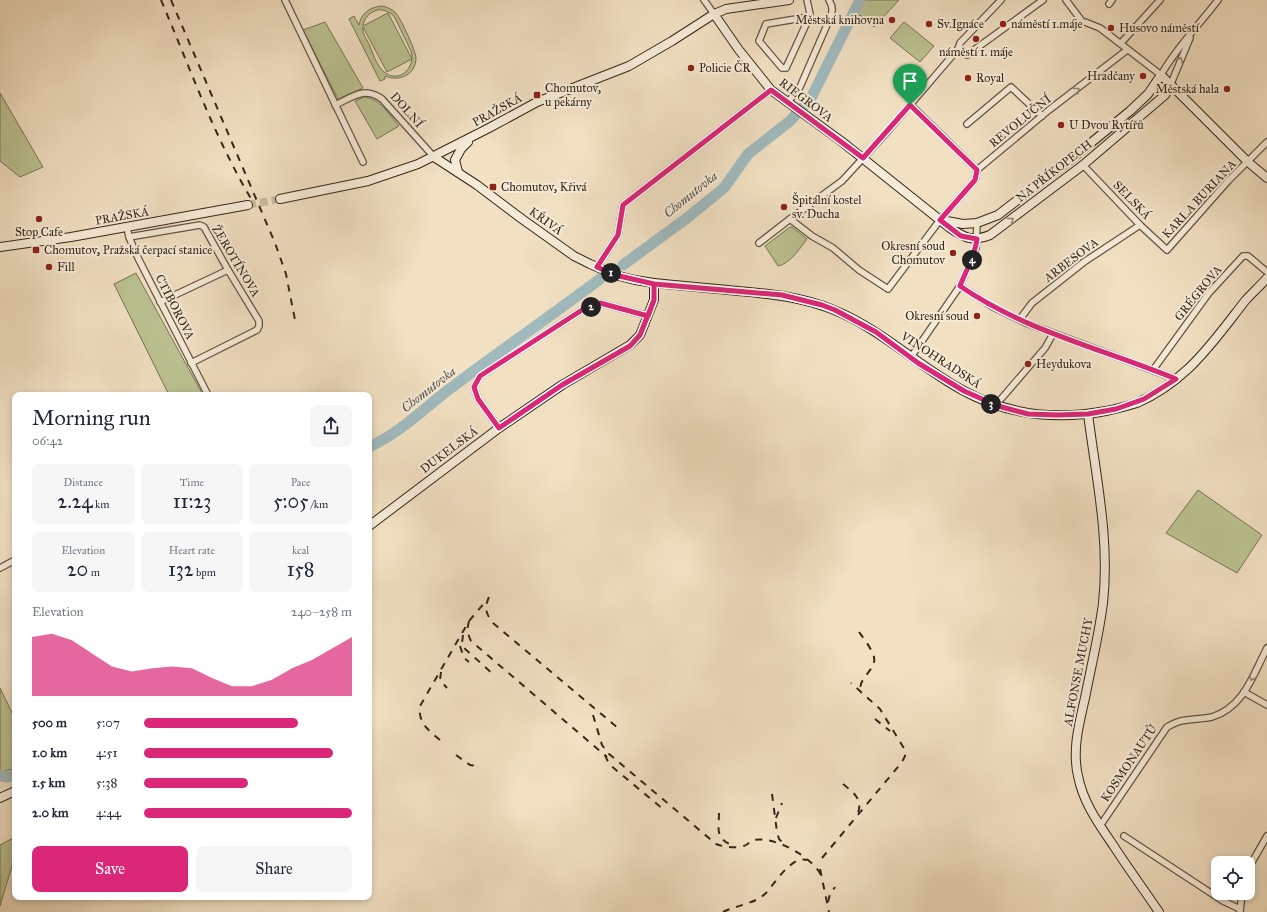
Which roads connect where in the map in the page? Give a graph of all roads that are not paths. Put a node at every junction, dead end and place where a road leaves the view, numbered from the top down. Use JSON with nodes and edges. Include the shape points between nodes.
{"nodes":[{"id":1,"x":285,"y":0,"type":"edge"},
{"id":2,"x":704,"y":0,"type":"edge"},
{"id":3,"x":789,"y":0,"type":"edge"},
{"id":4,"x":807,"y":0,"type":"edge"},
{"id":5,"x":829,"y":0,"type":"edge"},
{"id":6,"x":1001,"y":0,"type":"edge"},
{"id":7,"x":1043,"y":0,"type":"edge"},
{"id":8,"x":1066,"y":0,"type":"edge"},
{"id":9,"x":1160,"y":0,"type":"edge"},
{"id":10,"x":1218,"y":0,"type":"edge"},
{"id":11,"x":714,"y":14,"type":"junction"},
{"id":12,"x":808,"y":20,"type":"junction"},
{"id":13,"x":1192,"y":34,"type":"junction"},
{"id":14,"x":1121,"y":43,"type":"junction"},
{"id":15,"x":958,"y":49,"type":"junction"},
{"id":16,"x":1127,"y":50,"type":"junction"},
{"id":17,"x":1161,"y":75,"type":"junction"},
{"id":18,"x":1170,"y":86,"type":"junction"},
{"id":19,"x":771,"y":90,"type":"junction"},
{"id":20,"x":335,"y":105,"type":"junction"},
{"id":21,"x":792,"y":105,"type":"junction"},
{"id":22,"x":910,"y":105,"type":"junction"},
{"id":23,"x":1042,"y":116,"type":"junction"},
{"id":24,"x":968,"y":124,"type":"dead end"},
{"id":25,"x":471,"y":138,"type":"junction"},
{"id":26,"x":1267,"y":142,"type":"edge"},
{"id":27,"x":434,"y":157,"type":"junction"},
{"id":28,"x":863,"y":158,"type":"junction"},
{"id":29,"x":363,"y":162,"type":"dead end"},
{"id":30,"x":1248,"y":162,"type":"junction"},
{"id":31,"x":1083,"y":165,"type":"junction"},
{"id":32,"x":977,"y":170,"type":"junction"},
{"id":33,"x":458,"y":172,"type":"junction"},
{"id":34,"x":1267,"y":178,"type":"edge"},
{"id":35,"x":280,"y":199,"type":"tunnel mouth"},
{"id":36,"x":248,"y":205,"type":"tunnel mouth"},
{"id":37,"x":790,"y":219,"type":"junction"},
{"id":38,"x":940,"y":220,"type":"junction"},
{"id":39,"x":977,"y":224,"type":"junction"},
{"id":40,"x":1140,"y":225,"type":"junction"},
{"id":41,"x":127,"y":227,"type":"junction"},
{"id":42,"x":129,"y":237,"type":"junction"},
{"id":43,"x":977,"y":239,"type":"junction"},
{"id":44,"x":760,"y":243,"type":"dead end"},
{"id":45,"x":0,"y":247,"type":"edge"},
{"id":46,"x":1167,"y":250,"type":"joint"},
{"id":47,"x":597,"y":267,"type":"junction"},
{"id":48,"x":228,"y":270,"type":"junction"},
{"id":49,"x":1267,"y":272,"type":"edge"},
{"id":50,"x":1267,"y":278,"type":"edge"},
{"id":51,"x":654,"y":284,"type":"junction"},
{"id":52,"x":960,"y":286,"type":"junction"},
{"id":53,"x":160,"y":302,"type":"junction"},
{"id":54,"x":648,"y":316,"type":"junction"},
{"id":55,"x":1020,"y":319,"type":"junction"},
{"id":56,"x":1053,"y":334,"type":"junction"},
{"id":57,"x":911,"y":357,"type":"junction"},
{"id":58,"x":191,"y":362,"type":"junction"},
{"id":59,"x":1153,"y":370,"type":"junction"},
{"id":60,"x":1176,"y":379,"type":"junction"},
{"id":61,"x":206,"y":392,"type":"edge"},
{"id":62,"x":1001,"y":399,"type":"dead end"},
{"id":63,"x":1088,"y":414,"type":"junction"},
{"id":64,"x":499,"y":428,"type":"junction"},
{"id":65,"x":372,"y":524,"type":"edge"},
{"id":66,"x":12,"y":562,"type":"edge"},
{"id":67,"x":0,"y":568,"type":"edge"},
{"id":68,"x":1267,"y":648,"type":"edge"},
{"id":69,"x":1244,"y":692,"type":"junction"},
{"id":70,"x":1267,"y":705,"type":"edge"},
{"id":71,"x":12,"y":792,"type":"edge"},
{"id":72,"x":0,"y":798,"type":"edge"},
{"id":73,"x":1100,"y":826,"type":"junction"},
{"id":74,"x":1124,"y":836,"type":"dead end"},
{"id":75,"x":1267,"y":836,"type":"edge"},
{"id":76,"x":1255,"y":857,"type":"edge"},
{"id":77,"x":1241,"y":900,"type":"edge"},
{"id":78,"x":1240,"y":910,"type":"edge"},
{"id":79,"x":1159,"y":912,"type":"edge"}],
"edges":[{"from":1,"to":20,"type":"street"},
{"from":2,"to":11,"type":"street"},
{"from":3,"to":11,"type":"street","name":"PRAŽSKÁ","via":[[726,8]]},
{"from":4,"to":12,"type":"street","via":[[810,14]]},
{"from":5,"to":21,"type":"street","via":[[833,9],[830,18]]},
{"from":6,"to":15,"type":"street","via":[[960,43]]},
{"from":7,"to":15,"type":"street","via":[[967,55]]},
{"from":8,"to":14,"type":"street","via":[[1083,21],[1100,28]]},
{"from":9,"to":14,"type":"street"},
{"from":10,"to":13,"type":"street"},
{"from":11,"to":19,"type":"street","name":"RIEGROVA"},
{"from":11,"to":25,"type":"street","name":"PRAŽSKÁ","via":[[629,66],[537,102]]},
{"from":12,"to":12,"type":"street","via":[[786,68],[782,68],[759,41],[766,24],[802,18]]},
{"from":13,"to":17,"type":"street","via":[[1178,48]]},
{"from":18,"to":13,"type":"street","one_way":true},
{"from":14,"to":16,"type":"street"},
{"from":15,"to":22,"type":"street"},
{"from":16,"to":17,"type":"street"},
{"from":23,"to":16,"type":"street","name":"REVOLUČNÍ","one_way":true},
{"from":17,"to":18,"type":"street"},
{"from":17,"to":39,"type":"street","name":"NA PŘÍKOPECH","via":[[1148,94],[1076,155],[998,214]]},
{"from":18,"to":30,"type":"street"},
{"from":18,"to":31,"type":"street","name":"NA PŘÍKOPECH","via":[[1166,96]]},
{"from":19,"to":21,"type":"street","name":"RIEGROVA"},
{"from":19,"to":47,"type":"street","via":[[623,205],[618,235]]},
{"from":20,"to":27,"type":"street","name":"DOLNÍ","via":[[366,92],[375,94]]},
{"from":20,"to":29,"type":"street"},
{"from":21,"to":28,"type":"street","name":"RIEGROVA"},
{"from":22,"to":28,"type":"street"},
{"from":22,"to":32,"type":"street"},
{"from":23,"to":24,"type":"street","via":[[1010,87]]},
{"from":23,"to":32,"type":"street","name":"REVOLUČNÍ"},
{"from":25,"to":27,"type":"street","name":"PRAŽSKÁ"},
{"from":25,"to":33,"type":"street","via":[[455,160]]},
{"from":26,"to":30,"type":"street","name":"KARLA BURIANA"},
{"from":27,"to":33,"type":"street","name":"KŘIVÁ"},
{"from":27,"to":35,"type":"street","name":"PRAŽSKÁ","via":[[368,181]]},
{"from":28,"to":37,"type":"street","via":[[842,181]]},
{"from":28,"to":38,"type":"street","name":"NA PŘÍKOPECH"},
{"from":30,"to":34,"type":"street"},
{"from":30,"to":46,"type":"street","name":"KARLA BURIANA"},
{"from":31,"to":40,"type":"street","name":"SELSKÁ"},
{"from":43,"to":31,"type":"street","name":"NA PŘÍKOPECH","one_way":true,"via":[[990,235]]},
{"from":32,"to":38,"type":"street","name":"REVOLUČNÍ","via":[[975,180]]},
{"from":33,"to":47,"type":"street","name":"KŘIVÁ","via":[[574,256]]},
{"from":36,"to":41,"type":"street","name":"PRAŽSKÁ"},
{"from":37,"to":38,"type":"street","name":"REVOLUČNÍ","via":[[888,289]]},
{"from":37,"to":44,"type":"street"},
{"from":38,"to":39,"type":"street","name":"NA PŘÍKOPECH"},
{"from":38,"to":43,"type":"street","name":"NA PŘÍKOPECH","via":[[961,236]]},
{"from":39,"to":43,"type":"street"},
{"from":40,"to":46,"type":"street","name":"SELSKÁ"},
{"from":40,"to":55,"type":"street","name":"ARBESOVA","via":[[1079,266],[1032,303]]},
{"from":41,"to":42,"type":"street","name":"CTIBOROVA"},
{"from":41,"to":45,"type":"street","name":"PRAŽSKÁ"},
{"from":42,"to":48,"type":"street","name":"ŽEROTÍNOVA","via":[[200,225],[204,227]]},
{"from":42,"to":53,"type":"street","name":"CTIBOROVA"},
{"from":43,"to":52,"type":"street","via":[[973,257]]},
{"from":47,"to":51,"type":"street","name":"KŘIVÁ"},
{"from":48,"to":53,"type":"street"},
{"from":48,"to":58,"type":"street","name":"ŽEROTÍNOVA","via":[[259,321],[259,326],[257,330]]},
{"from":49,"to":59,"type":"street","name":"GRÉGROVA","via":[[1248,256],[1243,256],[1209,293]]},
{"from":50,"to":60,"type":"street","name":"VINOHRADSKÁ","via":[[1199,358]]},
{"from":51,"to":54,"type":"street","name":"DUKELSKÁ","via":[[654,300]]},
{"from":51,"to":57,"type":"street","name":"VINOHRADSKÁ","via":[[799,298],[849,317],[876,332]]},
{"from":52,"to":55,"type":"street","via":[[993,307]]},
{"from":52,"to":57,"type":"street"},
{"from":53,"to":58,"type":"street","name":"CTIBOROVA"},
{"from":54,"to":64,"type":"street","name":"DUKELSKÁ","via":[[640,335],[630,346],[562,385]]},
{"from":54,"to":64,"type":"street","via":[[600,303],[594,305],[582,310],[480,376],[474,387],[478,399]]},
{"from":55,"to":56,"type":"street"},
{"from":56,"to":59,"type":"street"},
{"from":56,"to":62,"type":"street","via":[[1045,348]]},
{"from":57,"to":63,"type":"street","name":"VINOHRADSKÁ","via":[[964,391],[998,406],[1028,414]]},
{"from":58,"to":61,"type":"street","name":"CTIBOROVA"},
{"from":59,"to":60,"type":"street"},
{"from":60,"to":63,"type":"street","name":"VINOHRADSKÁ","via":[[1135,403]]},
{"from":63,"to":73,"type":"street","name":"ALFONSE MUCHY","via":[[1105,554],[1101,619],[1078,727],[1076,763],[1089,809]]},
{"from":64,"to":65,"type":"street","name":"DUKELSKÁ"},
{"from":66,"to":67,"type":"street"},
{"from":68,"to":69,"type":"street","name":"KOSMONAUTŮ","one_way":true},
{"from":69,"to":70,"type":"street"},
{"from":69,"to":73,"type":"street","name":"KOSMONAUTŮ","via":[[1227,711],[1211,717],[1180,721],[1167,727]]},
{"from":71,"to":72,"type":"street"},
{"from":73,"to":79,"type":"street","name":"ALFONSE MUCHY"},
{"from":74,"to":78,"type":"street"},
{"from":75,"to":76,"type":"street"},
{"from":77,"to":78,"type":"street"}]}
